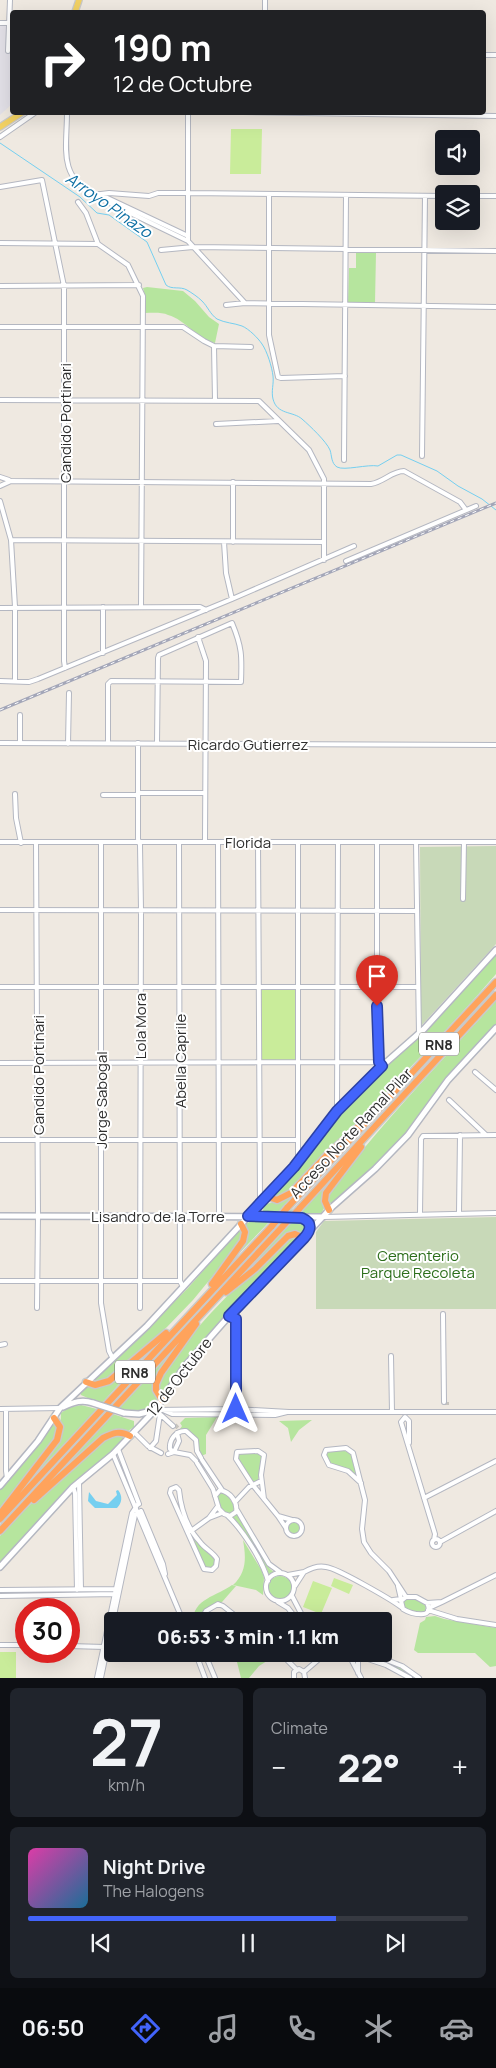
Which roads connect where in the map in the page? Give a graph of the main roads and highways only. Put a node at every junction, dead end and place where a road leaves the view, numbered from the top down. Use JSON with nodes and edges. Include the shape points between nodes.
{"nodes":[{"id":1,"x":18,"y":115,"type":"edge"},
{"id":2,"x":0,"y":127,"type":"edge"},
{"id":3,"x":496,"y":982,"type":"edge"},
{"id":4,"x":496,"y":994,"type":"edge"},
{"id":5,"x":381,"y":1106,"type":"junction"},
{"id":6,"x":391,"y":1108,"type":"junction"},
{"id":7,"x":266,"y":1196,"type":"road end"},
{"id":8,"x":329,"y":1210,"type":"road end"},
{"id":9,"x":241,"y":1224,"type":"road end"},
{"id":10,"x":304,"y":1238,"type":"road end"},
{"id":11,"x":209,"y":1305,"type":"junction"},
{"id":12,"x":192,"y":1310,"type":"junction"},
{"id":13,"x":86,"y":1382,"type":"road end"},
{"id":14,"x":162,"y":1400,"type":"road end"},
{"id":15,"x":54,"y":1418,"type":"road end"},
{"id":16,"x":134,"y":1432,"type":"road end"},
{"id":17,"x":0,"y":1514,"type":"edge"},
{"id":18,"x":0,"y":1520,"type":"edge"},
{"id":19,"x":2,"y":1528,"type":"edge"}],
"edges":[{"from":1,"to":2,"type":"main road"},
{"from":3,"to":5,"type":"highway","name":"Acceso Norte Ramal Pilar","number":"RN8"},
{"from":4,"to":6,"type":"highway","name":"Acceso Norte Ramal Pilar","number":"RN8"},
{"from":5,"to":7,"type":"highway","via":[[288,1195],[277,1200]]},
{"from":5,"to":12,"type":"highway","name":"Acceso Norte Ramal Pilar","number":"RN8","bridge":true},
{"from":6,"to":8,"type":"highway","via":[[329,1188],[325,1197]]},
{"from":6,"to":11,"type":"highway","name":"Acceso Norte Ramal Pilar","number":"RN8","bridge":true},
{"from":9,"to":12,"type":"highway","via":[[245,1232],[244,1241]]},
{"from":10,"to":11,"type":"highway","via":[[295,1234],[288,1236],[255,1269]]},
{"from":11,"to":14,"type":"highway","via":[[158,1379],[156,1391]]},
{"from":11,"to":19,"type":"highway","name":"Acceso Norte Ramal Pilar","number":"RN8"},
{"from":12,"to":13,"type":"highway","via":[[109,1382],[95,1385]]},
{"from":12,"to":18,"type":"highway","name":"Acceso Norte Ramal Pilar","number":"RN8"},
{"from":15,"to":17,"type":"highway","via":[[60,1427],[57,1440]]},
{"from":16,"to":19,"type":"highway","via":[[117,1432],[100,1441]]}]}
